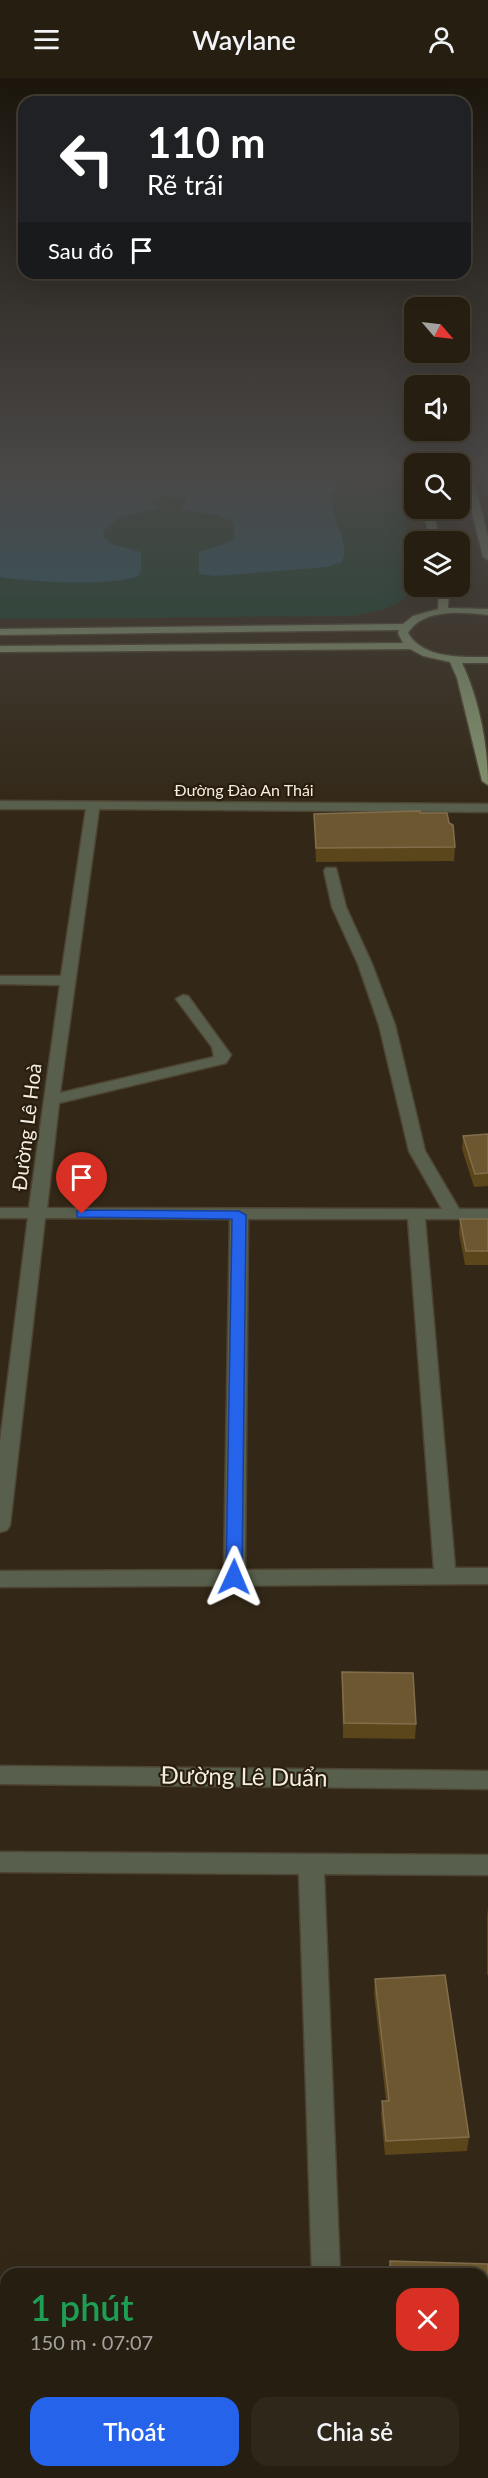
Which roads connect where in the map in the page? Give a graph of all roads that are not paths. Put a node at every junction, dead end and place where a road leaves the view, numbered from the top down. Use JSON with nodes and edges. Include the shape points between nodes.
{"nodes":[{"id":1,"x":444,"y":597,"type":"edge"},
{"id":2,"x":443,"y":612,"type":"junction"},
{"id":3,"x":488,"y":612,"type":"edge"},
{"id":4,"x":406,"y":627,"type":"junction"},
{"id":5,"x":0,"y":632,"type":"edge"},
{"id":6,"x":412,"y":646,"type":"junction"},
{"id":7,"x":0,"y":649,"type":"edge"},
{"id":8,"x":454,"y":659,"type":"junction"},
{"id":9,"x":488,"y":660,"type":"edge"},
{"id":10,"x":488,"y":781,"type":"edge"},
{"id":11,"x":0,"y":806,"type":"edge"},
{"id":12,"x":93,"y":806,"type":"junction"},
{"id":13,"x":488,"y":807,"type":"edge"},
{"id":14,"x":331,"y":871,"type":"dead end"},
{"id":15,"x":0,"y":980,"type":"edge"},
{"id":16,"x":68,"y":981,"type":"junction"},
{"id":17,"x":183,"y":999,"type":"dead end"},
{"id":18,"x":51,"y":1100,"type":"junction"},
{"id":19,"x":0,"y":1213,"type":"edge"},
{"id":20,"x":37,"y":1214,"type":"junction"},
{"id":21,"x":488,"y":1214,"type":"edge"},
{"id":22,"x":239,"y":1215,"type":"junction"},
{"id":23,"x":416,"y":1216,"type":"junction"},
{"id":24,"x":455,"y":1216,"type":"junction"},
{"id":25,"x":0,"y":1525,"type":"edge"},
{"id":26,"x":445,"y":1576,"type":"junction"},
{"id":27,"x":488,"y":1576,"type":"edge"},
{"id":28,"x":234,"y":1577,"type":"junction"},
{"id":29,"x":0,"y":1579,"type":"edge"},
{"id":30,"x":0,"y":1775,"type":"edge"},
{"id":31,"x":488,"y":1780,"type":"edge"},
{"id":32,"x":0,"y":1862,"type":"edge"},
{"id":33,"x":311,"y":1864,"type":"junction"},
{"id":34,"x":488,"y":1865,"type":"edge"},
{"id":35,"x":326,"y":2268,"type":"edge"}],
"edges":[{"from":1,"to":2,"type":"main road"},
{"from":2,"to":3,"type":"main road"},
{"from":2,"to":4,"type":"main road","via":[[419,618]]},
{"from":4,"to":5,"type":"main road"},
{"from":4,"to":6,"type":"main road","via":[[404,637]]},
{"from":6,"to":7,"type":"main road"},
{"from":6,"to":8,"type":"main road"},
{"from":8,"to":9,"type":"main road"},
{"from":8,"to":10,"type":"main road","via":[[463,678]]},
{"from":11,"to":12,"type":"street","name":"Đường Đào An Thái"},
{"from":12,"to":13,"type":"street","name":"Đường Đào An Thái"},
{"from":12,"to":16,"type":"street","name":"Đường Lê Hoà"},
{"from":14,"to":24,"type":"street","via":[[339,907],[387,1024],[417,1151]]},
{"from":15,"to":16,"type":"street"},
{"from":16,"to":18,"type":"street","name":"Đường Lê Hoà"},
{"from":17,"to":18,"type":"street","via":[[219,1046],[223,1055],[220,1060]]},
{"from":18,"to":20,"type":"street","name":"Đường Lê Hoà"},
{"from":19,"to":20,"type":"street"},
{"from":20,"to":22,"type":"street"},
{"from":20,"to":25,"type":"street","name":"Đường Lê Hoà"},
{"from":21,"to":24,"type":"street"},
{"from":22,"to":23,"type":"street"},
{"from":22,"to":28,"type":"street"},
{"from":23,"to":24,"type":"street"},
{"from":23,"to":26,"type":"street"},
{"from":26,"to":27,"type":"street"},
{"from":26,"to":28,"type":"street"},
{"from":28,"to":29,"type":"street"},
{"from":30,"to":31,"type":"street","name":"Đường Lê Duẩn"},
{"from":32,"to":33,"type":"street"},
{"from":33,"to":34,"type":"street"},
{"from":33,"to":35,"type":"street"}]}
